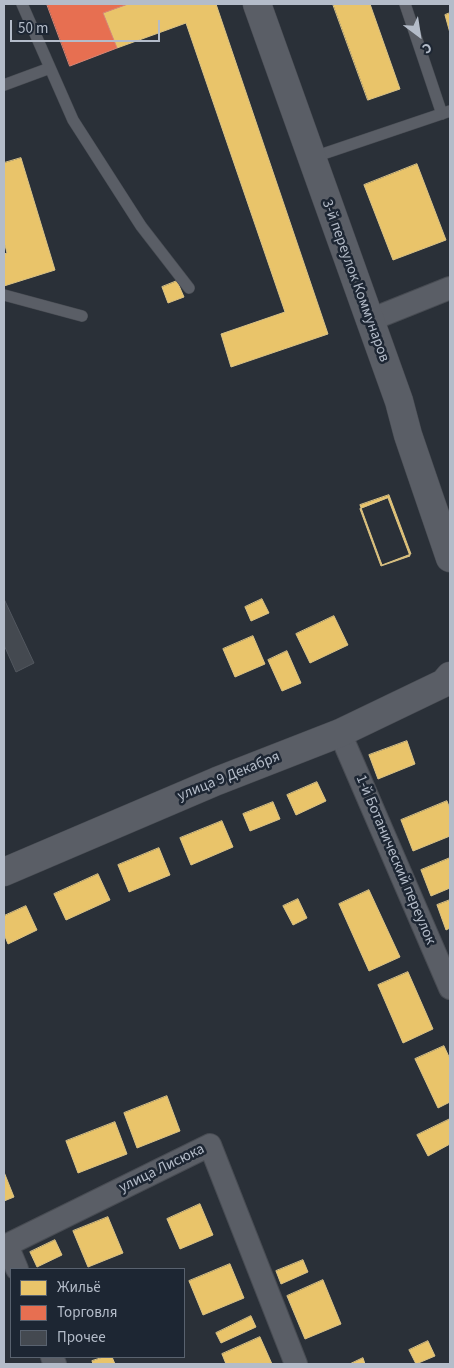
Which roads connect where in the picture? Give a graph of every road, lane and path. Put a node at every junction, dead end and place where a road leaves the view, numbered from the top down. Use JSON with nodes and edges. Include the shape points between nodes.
{"nodes":[{"id":1,"x":22,"y":4,"type":"edge"},
{"id":2,"x":258,"y":4,"type":"edge"},
{"id":3,"x":405,"y":4,"type":"edge"},
{"id":4,"x":50,"y":68,"type":"junction"},
{"id":5,"x":4,"y":85,"type":"edge"},
{"id":6,"x":446,"y":113,"type":"edge"},
{"id":7,"x":311,"y":158,"type":"junction"},
{"id":8,"x":190,"y":288,"type":"dead end"},
{"id":9,"x":450,"y":288,"type":"edge"},
{"id":10,"x":4,"y":295,"type":"edge"},
{"id":11,"x":82,"y":316,"type":"dead end"},
{"id":12,"x":370,"y":320,"type":"junction"},
{"id":13,"x":450,"y":558,"type":"edge"},
{"id":14,"x":450,"y":676,"type":"edge"},
{"id":15,"x":340,"y":732,"type":"junction"},
{"id":16,"x":4,"y":872,"type":"edge"},
{"id":17,"x":450,"y":988,"type":"edge"},
{"id":18,"x":17,"y":1268,"type":"edge"},
{"id":19,"x":296,"y":1364,"type":"edge"}],
"edges":[{"from":1,"to":4,"type":"lane"},
{"from":2,"to":7,"type":"street","name":"3-й переулок Коммунаров"},
{"from":3,"to":6,"type":"lane"},
{"from":4,"to":5,"type":"lane"},
{"from":4,"to":8,"type":"lane","via":[[73,120],[141,226]]},
{"from":6,"to":7,"type":"lane"},
{"from":7,"to":12,"type":"street","name":"3-й переулок Коммунаров"},
{"from":9,"to":12,"type":"street"},
{"from":10,"to":11,"type":"lane"},
{"from":12,"to":13,"type":"street","name":"3-й переулок Коммунаров"},
{"from":14,"to":15,"type":"street","name":"улица 9 Декабря","via":[[444,683]]},
{"from":15,"to":16,"type":"street","name":"улица 9 Декабря"},
{"from":15,"to":17,"type":"street","name":"1-й Ботанический переулок"},
{"from":18,"to":19,"type":"street","name":"улица Лисюка","via":[[7,1245],[210,1145]]}]}
